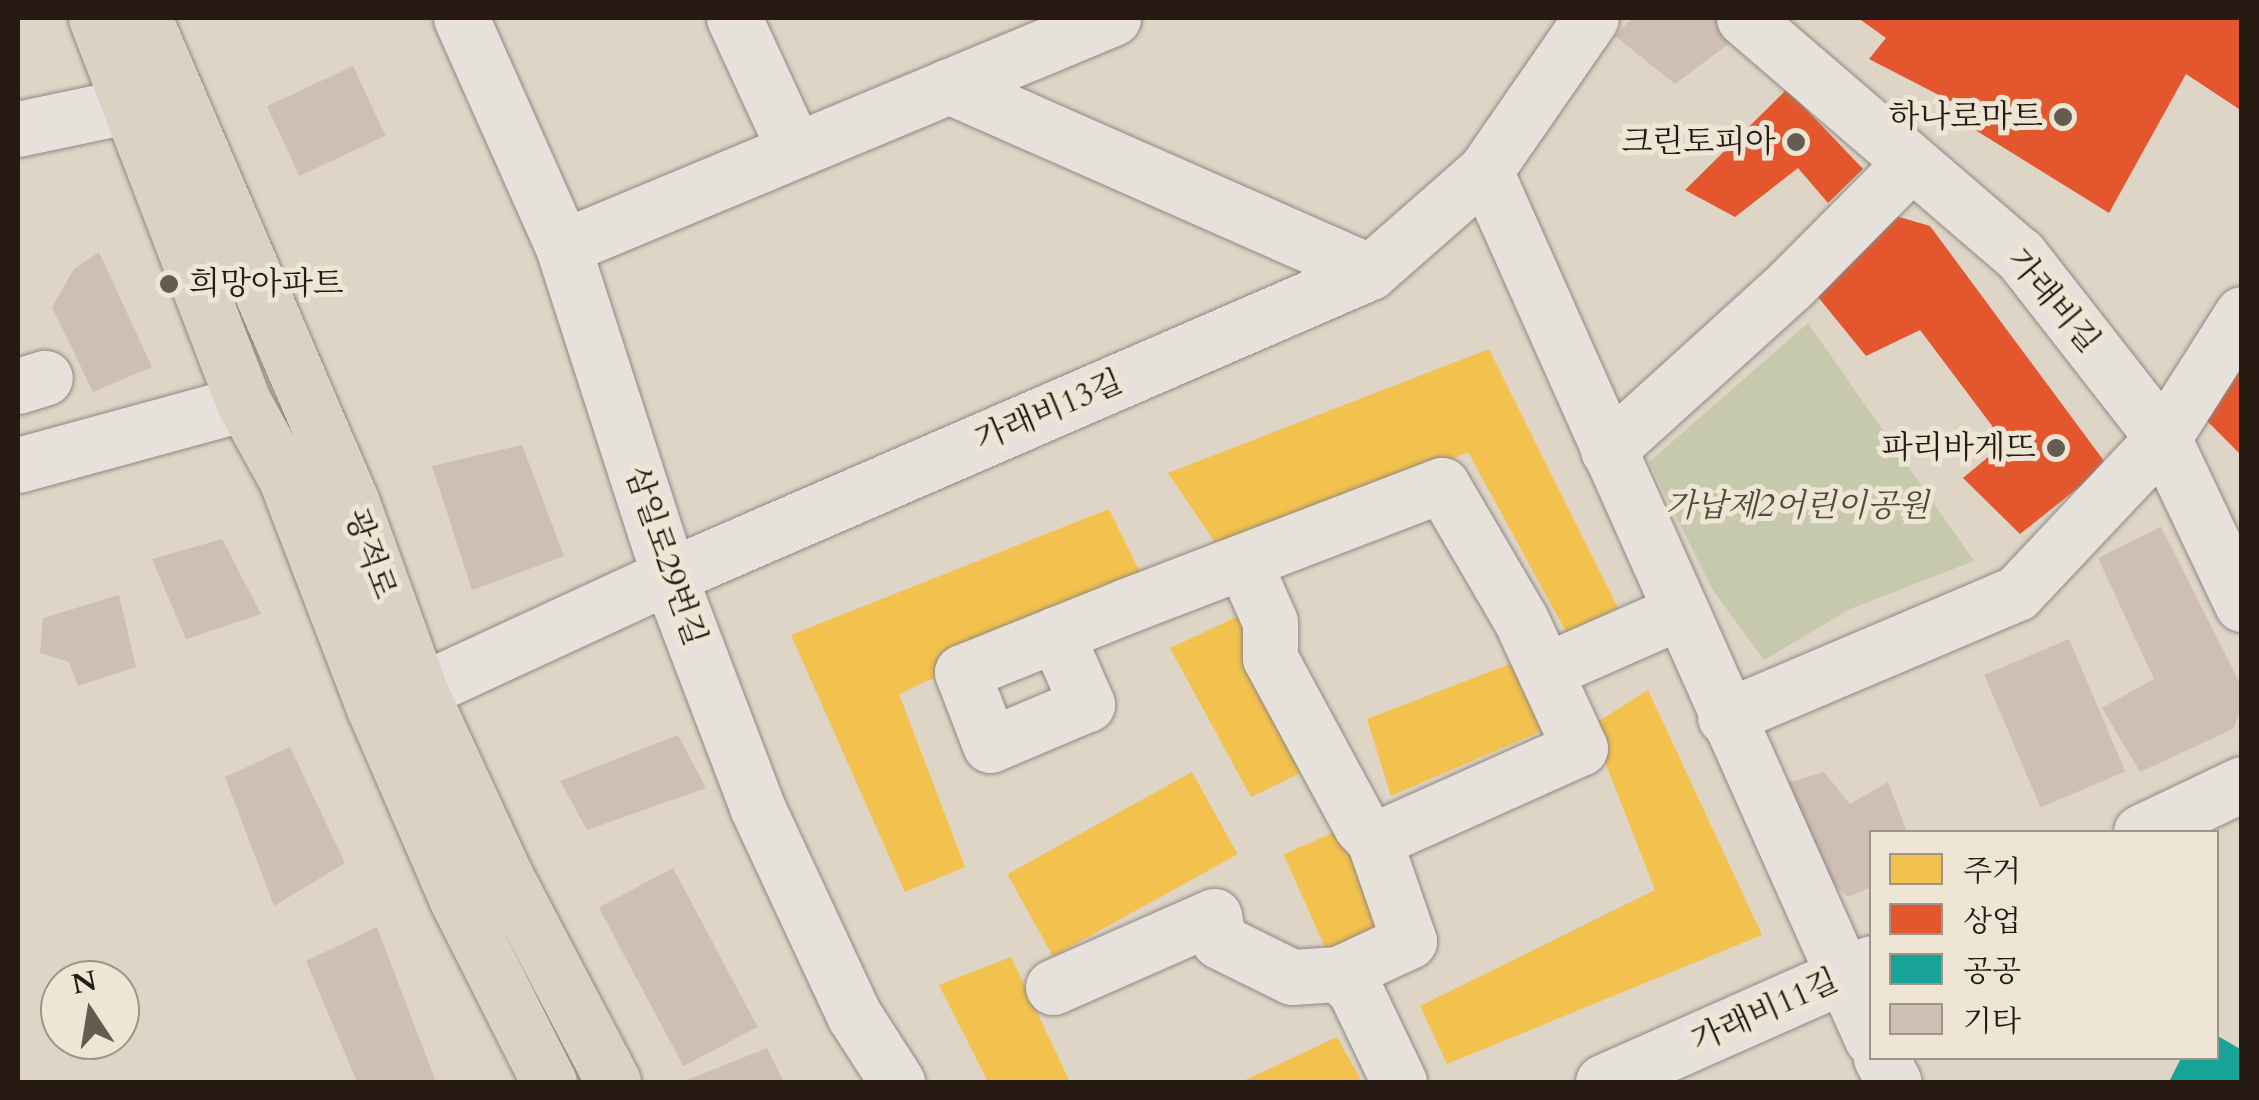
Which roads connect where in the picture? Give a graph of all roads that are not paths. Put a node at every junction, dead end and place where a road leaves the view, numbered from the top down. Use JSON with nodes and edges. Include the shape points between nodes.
{"nodes":[{"id":1,"x":96,"y":18,"type":"edge"},
{"id":2,"x":144,"y":18,"type":"edge"},
{"id":3,"x":461,"y":18,"type":"edge"},
{"id":4,"x":734,"y":18,"type":"edge"},
{"id":5,"x":1113,"y":18,"type":"edge"},
{"id":6,"x":1590,"y":18,"type":"edge"},
{"id":7,"x":1744,"y":18,"type":"edge"},
{"id":8,"x":948,"y":86,"type":"junction"},
{"id":9,"x":132,"y":105,"type":"junction"},
{"id":10,"x":18,"y":129,"type":"edge"},
{"id":11,"x":795,"y":150,"type":"junction"},
{"id":12,"x":1910,"y":164,"type":"junction"},
{"id":13,"x":1485,"y":171,"type":"junction"},
{"id":14,"x":563,"y":247,"type":"junction"},
{"id":15,"x":1370,"y":272,"type":"junction"},
{"id":16,"x":2242,"y":314,"type":"edge"},
{"id":17,"x":244,"y":402,"type":"junction"},
{"id":18,"x":2164,"y":438,"type":"junction"},
{"id":19,"x":1608,"y":450,"type":"junction"},
{"id":20,"x":18,"y":465,"type":"edge"},
{"id":21,"x":1244,"y":563,"type":"junction"},
{"id":22,"x":669,"y":576,"type":"junction"},
{"id":23,"x":2242,"y":604,"type":"edge"},
{"id":24,"x":1679,"y":612,"type":"junction"},
{"id":25,"x":1056,"y":634,"type":"dead end"},
{"id":26,"x":1545,"y":671,"type":"junction"},
{"id":27,"x":420,"y":692,"type":"junction"},
{"id":28,"x":1725,"y":717,"type":"junction"},
{"id":29,"x":2242,"y":784,"type":"edge"},
{"id":30,"x":2145,"y":830,"type":"edge"},
{"id":31,"x":1374,"y":840,"type":"junction"},
{"id":32,"x":1856,"y":971,"type":"edge"},
{"id":33,"x":1338,"y":974,"type":"junction"},
{"id":34,"x":1053,"y":986,"type":"dead end"},
{"id":35,"x":1869,"y":1026,"type":"edge"},
{"id":36,"x":1882,"y":1060,"type":"edge"},
{"id":37,"x":550,"y":1082,"type":"edge"},
{"id":38,"x":612,"y":1082,"type":"edge"},
{"id":39,"x":896,"y":1082,"type":"edge"},
{"id":40,"x":1398,"y":1082,"type":"edge"},
{"id":41,"x":1603,"y":1082,"type":"edge"},
{"id":42,"x":1894,"y":1082,"type":"edge"}],
"edges":[{"from":1,"to":9,"type":"main road","name":"광적로"},
{"from":2,"to":27,"type":"main road","name":"광적로","via":[[352,503]]},
{"from":3,"to":14,"type":"street","name":"삼일로29번길"},
{"from":4,"to":11,"type":"street"},
{"from":5,"to":8,"type":"street"},
{"from":6,"to":13,"type":"street","name":"가래비13길"},
{"from":7,"to":12,"type":"street","name":"가래비길"},
{"from":8,"to":11,"type":"street"},
{"from":8,"to":15,"type":"street"},
{"from":9,"to":10,"type":"street"},
{"from":9,"to":17,"type":"main road","name":"광적로"},
{"from":11,"to":14,"type":"street"},
{"from":12,"to":18,"type":"street","name":"가래비길","via":[[2020,255]]},
{"from":12,"to":19,"type":"street","via":[[1789,286]]},
{"from":13,"to":15,"type":"street","name":"가래비13길"},
{"from":13,"to":19,"type":"street"},
{"from":14,"to":22,"type":"street","name":"삼일로29번길"},
{"from":15,"to":22,"type":"street","name":"가래비13길"},
{"from":16,"to":18,"type":"street"},
{"from":17,"to":20,"type":"street"},
{"from":17,"to":37,"type":"main road","name":"광적로","via":[[286,479],[457,900]]},
{"from":18,"to":23,"type":"street","name":"가래비길"},
{"from":18,"to":28,"type":"street","via":[[2017,593]]},
{"from":19,"to":24,"type":"street"},
{"from":21,"to":25,"type":"street"},
{"from":21,"to":26,"type":"street","via":[[1442,485]]},
{"from":21,"to":31,"type":"street","via":[[1270,622],[1270,658]]},
{"from":22,"to":27,"type":"street","name":"가래비13길"},
{"from":22,"to":39,"type":"street","name":"삼일로29번길","via":[[758,806],[854,1015]]},
{"from":24,"to":26,"type":"street"},
{"from":24,"to":28,"type":"street"},
{"from":26,"to":31,"type":"street","via":[[1580,748]]},
{"from":27,"to":38,"type":"main road","name":"광적로"},
{"from":28,"to":32,"type":"street"},
{"from":29,"to":30,"type":"street"},
{"from":31,"to":33,"type":"street","via":[[1410,942]]},
{"from":32,"to":35,"type":"street"},
{"from":32,"to":41,"type":"street","name":"가래비11길"},
{"from":33,"to":34,"type":"street","via":[[1292,977],[1219,942],[1214,916]]},
{"from":33,"to":40,"type":"street","via":[[1355,990]]},
{"from":36,"to":42,"type":"street"}]}
